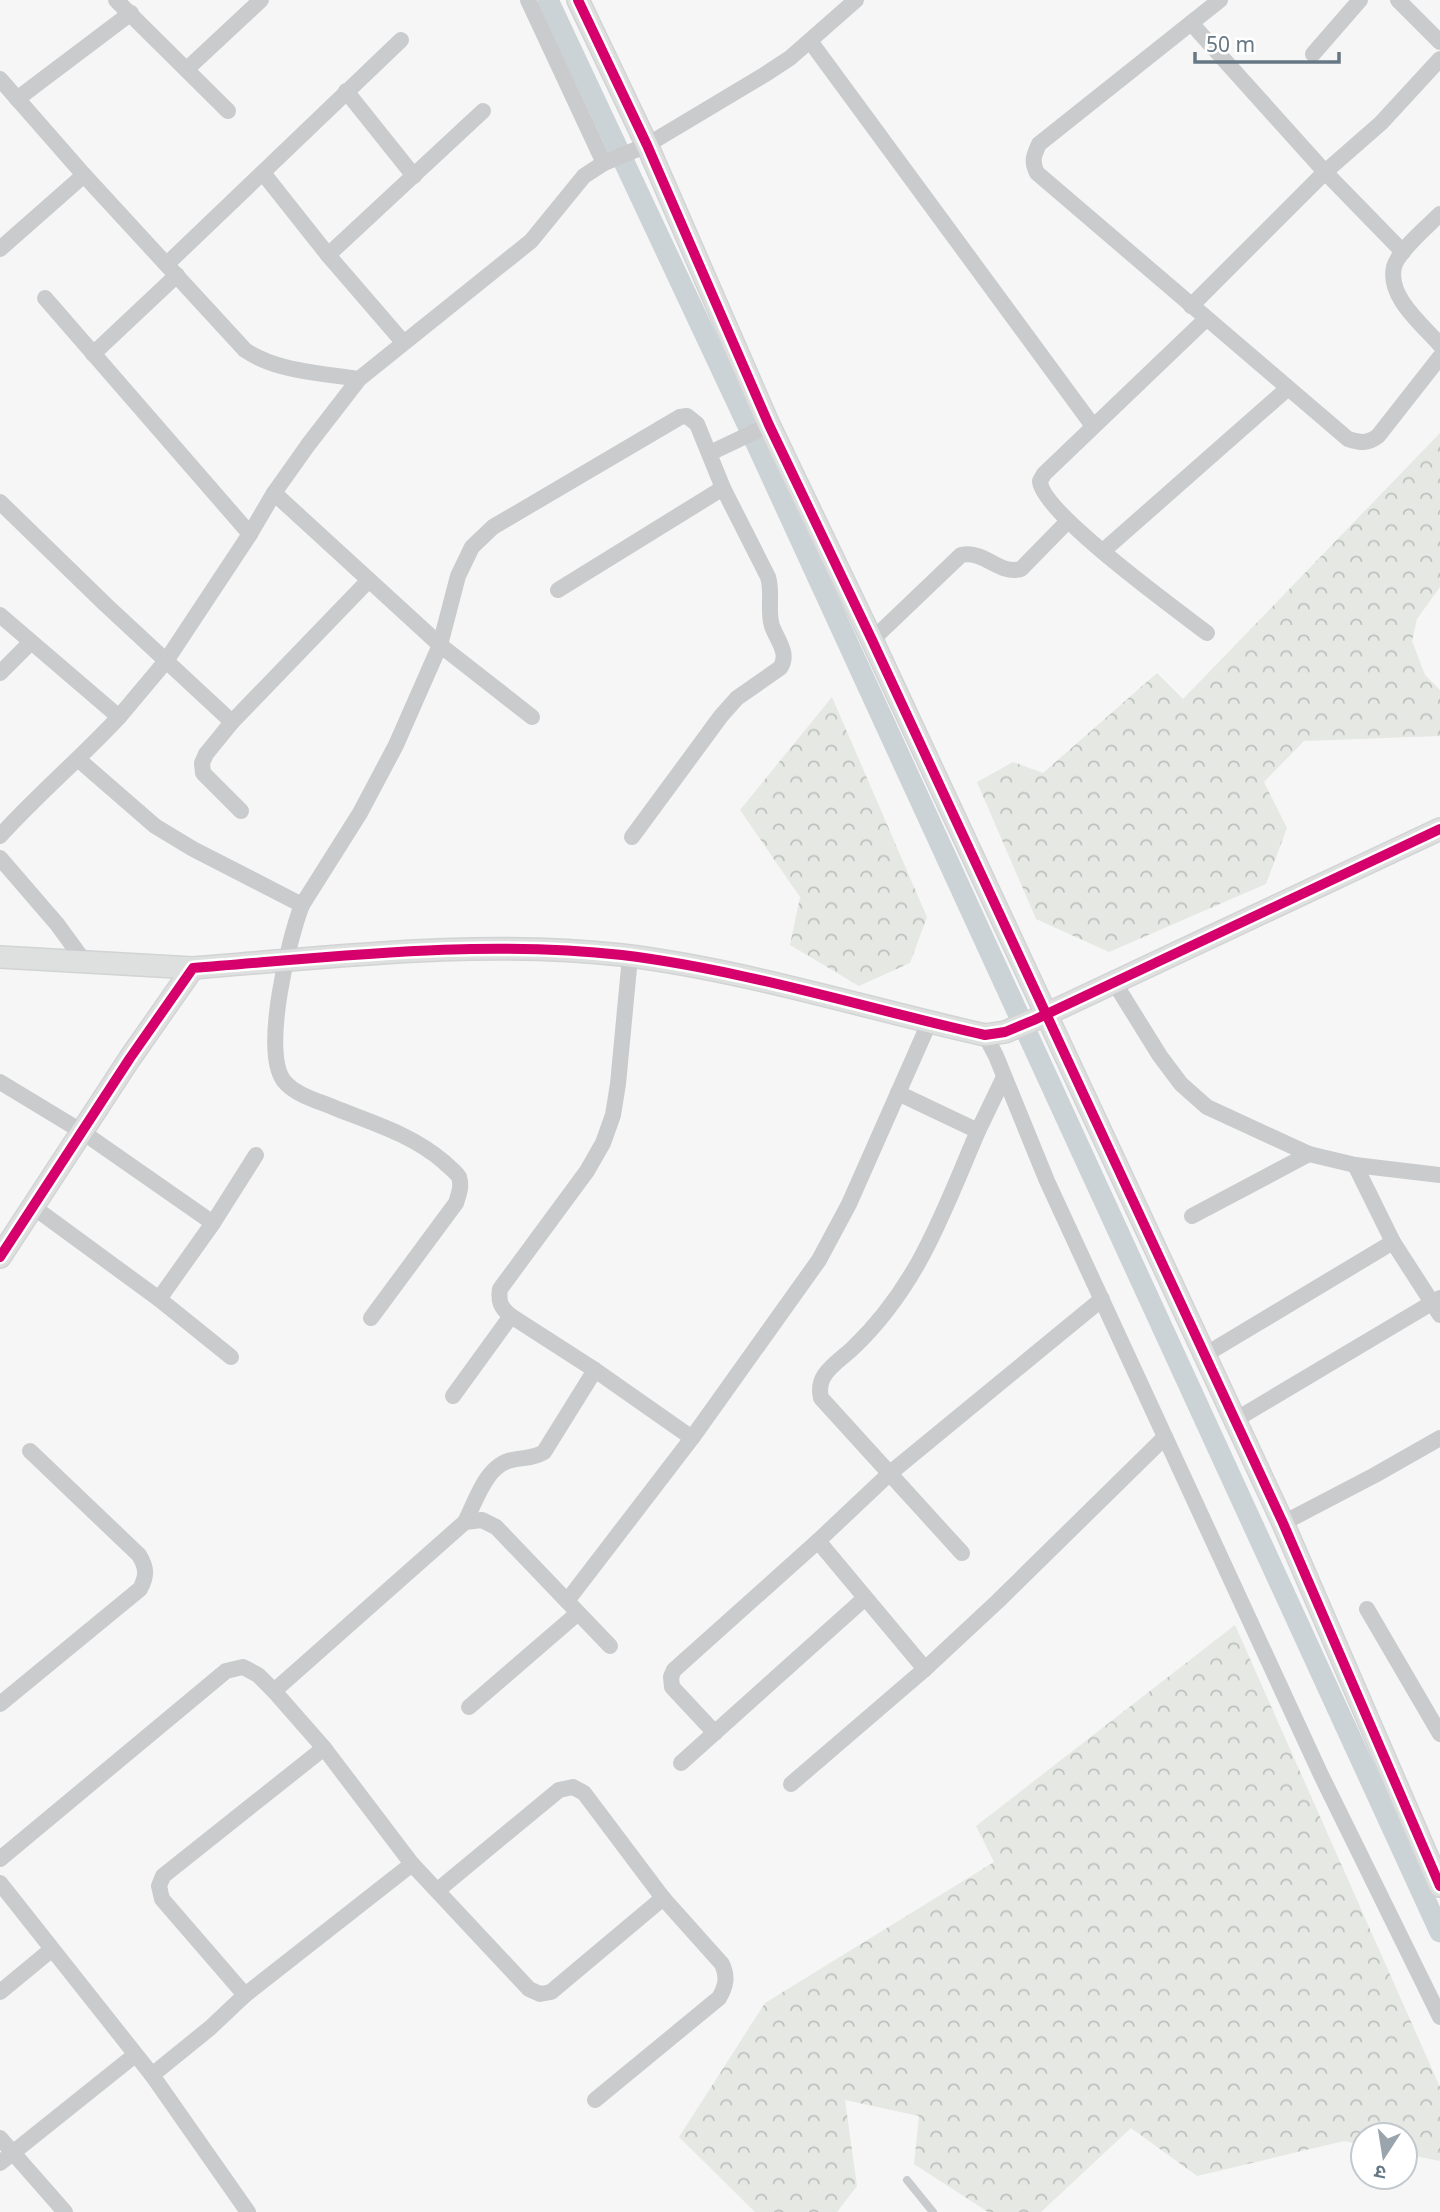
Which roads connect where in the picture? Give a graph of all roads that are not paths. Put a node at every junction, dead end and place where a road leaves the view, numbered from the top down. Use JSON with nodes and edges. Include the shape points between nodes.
{"nodes":[{"id":1,"x":116,"y":0,"type":"edge"},
{"id":2,"x":528,"y":0,"type":"edge"},
{"id":3,"x":578,"y":0,"type":"edge"},
{"id":4,"x":856,"y":0,"type":"edge"},
{"id":5,"x":1220,"y":0,"type":"edge"},
{"id":6,"x":1360,"y":0,"type":"edge"},
{"id":7,"x":1398,"y":0,"type":"edge"},
{"id":8,"x":249,"y":4,"type":"edge"},
{"id":9,"x":131,"y":13,"type":"junction"},
{"id":10,"x":1191,"y":23,"type":"junction"},
{"id":11,"x":401,"y":40,"type":"dead end"},
{"id":12,"x":810,"y":41,"type":"junction"},
{"id":13,"x":1440,"y":42,"type":"edge"},
{"id":14,"x":1313,"y":54,"type":"dead end"},
{"id":15,"x":1440,"y":59,"type":"edge"},
{"id":16,"x":187,"y":69,"type":"junction"},
{"id":17,"x":0,"y":79,"type":"edge"},
{"id":18,"x":346,"y":91,"type":"junction"},
{"id":19,"x":17,"y":99,"type":"junction"},
{"id":20,"x":228,"y":111,"type":"dead end"},
{"id":21,"x":483,"y":111,"type":"dead end"},
{"id":22,"x":643,"y":147,"type":"junction"},
{"id":23,"x":604,"y":163,"type":"junction"},
{"id":24,"x":1325,"y":172,"type":"junction"},
{"id":25,"x":263,"y":173,"type":"junction"},
{"id":26,"x":83,"y":175,"type":"junction"},
{"id":27,"x":414,"y":176,"type":"junction"},
{"id":28,"x":1440,"y":214,"type":"edge"},
{"id":29,"x":0,"y":249,"type":"edge"},
{"id":30,"x":1403,"y":252,"type":"junction"},
{"id":31,"x":328,"y":256,"type":"junction"},
{"id":32,"x":172,"y":270,"type":"junction"},
{"id":33,"x":45,"y":298,"type":"dead end"},
{"id":34,"x":1191,"y":306,"type":"junction"},
{"id":35,"x":1206,"y":319,"type":"junction"},
{"id":36,"x":403,"y":342,"type":"junction"},
{"id":37,"x":1440,"y":345,"type":"edge"},
{"id":38,"x":93,"y":354,"type":"junction"},
{"id":39,"x":1440,"y":357,"type":"edge"},
{"id":40,"x":359,"y":379,"type":"junction"},
{"id":41,"x":1287,"y":389,"type":"junction"},
{"id":42,"x":1093,"y":426,"type":"junction"},
{"id":43,"x":762,"y":428,"type":"junction"},
{"id":44,"x":710,"y":453,"type":"junction"},
{"id":45,"x":723,"y":488,"type":"junction"},
{"id":46,"x":274,"y":493,"type":"junction"},
{"id":47,"x":0,"y":502,"type":"edge"},
{"id":48,"x":1068,"y":521,"type":"junction"},
{"id":49,"x":250,"y":534,"type":"junction"},
{"id":50,"x":1103,"y":551,"type":"junction"},
{"id":51,"x":369,"y":580,"type":"junction"},
{"id":52,"x":558,"y":590,"type":"dead end"},
{"id":53,"x":0,"y":615,"type":"edge"},
{"id":54,"x":1207,"y":633,"type":"dead end"},
{"id":55,"x":872,"y":640,"type":"junction"},
{"id":56,"x":30,"y":643,"type":"junction"},
{"id":57,"x":440,"y":645,"type":"junction"},
{"id":58,"x":166,"y":661,"type":"junction"},
{"id":59,"x":0,"y":673,"type":"edge"},
{"id":60,"x":119,"y":717,"type":"junction"},
{"id":61,"x":531,"y":717,"type":"dead end"},
{"id":62,"x":232,"y":722,"type":"junction"},
{"id":63,"x":79,"y":760,"type":"junction"},
{"id":64,"x":241,"y":811,"type":"dead end"},
{"id":65,"x":1440,"y":829,"type":"edge"},
{"id":66,"x":0,"y":835,"type":"edge"},
{"id":67,"x":632,"y":837,"type":"dead end"},
{"id":68,"x":0,"y":858,"type":"edge"},
{"id":69,"x":302,"y":905,"type":"junction"},
{"id":70,"x":0,"y":957,"type":"edge"},
{"id":71,"x":630,"y":957,"type":"junction"},
{"id":72,"x":84,"y":961,"type":"junction"},
{"id":73,"x":286,"y":961,"type":"junction"},
{"id":74,"x":193,"y":968,"type":"junction"},
{"id":75,"x":1114,"y":982,"type":"junction"},
{"id":76,"x":1039,"y":1017,"type":"junction"},
{"id":77,"x":929,"y":1023,"type":"junction"},
{"id":78,"x":995,"y":1033,"type":"junction"},
{"id":79,"x":1004,"y":1077,"type":"junction"},
{"id":80,"x":0,"y":1082,"type":"edge"},
{"id":81,"x":898,"y":1093,"type":"junction"},
{"id":82,"x":81,"y":1131,"type":"junction"},
{"id":83,"x":978,"y":1131,"type":"junction"},
{"id":84,"x":1309,"y":1154,"type":"junction"},
{"id":85,"x":256,"y":1155,"type":"dead end"},
{"id":86,"x":1355,"y":1165,"type":"junction"},
{"id":87,"x":1440,"y":1175,"type":"edge"},
{"id":88,"x":32,"y":1206,"type":"junction"},
{"id":89,"x":1192,"y":1216,"type":"dead end"},
{"id":90,"x":213,"y":1223,"type":"junction"},
{"id":91,"x":1393,"y":1242,"type":"junction"},
{"id":92,"x":0,"y":1257,"type":"edge"},
{"id":93,"x":1102,"y":1299,"type":"junction"},
{"id":94,"x":159,"y":1300,"type":"junction"},
{"id":95,"x":1437,"y":1305,"type":"edge"},
{"id":96,"x":511,"y":1316,"type":"junction"},
{"id":97,"x":371,"y":1318,"type":"dead end"},
{"id":98,"x":1203,"y":1356,"type":"junction"},
{"id":99,"x":231,"y":1357,"type":"dead end"},
{"id":100,"x":595,"y":1370,"type":"junction"},
{"id":101,"x":453,"y":1396,"type":"dead end"},
{"id":102,"x":1235,"y":1420,"type":"junction"},
{"id":103,"x":1166,"y":1437,"type":"junction"},
{"id":104,"x":692,"y":1438,"type":"junction"},
{"id":105,"x":1440,"y":1438,"type":"edge"},
{"id":106,"x":30,"y":1451,"type":"dead end"},
{"id":107,"x":889,"y":1474,"type":"junction"},
{"id":108,"x":465,"y":1522,"type":"junction"},
{"id":109,"x":1283,"y":1523,"type":"junction"},
{"id":110,"x":818,"y":1541,"type":"junction"},
{"id":111,"x":962,"y":1553,"type":"dead end"},
{"id":112,"x":865,"y":1598,"type":"junction"},
{"id":113,"x":572,"y":1607,"type":"junction"},
{"id":114,"x":1367,"y":1609,"type":"dead end"},
{"id":115,"x":610,"y":1646,"type":"dead end"},
{"id":116,"x":925,"y":1669,"type":"junction"},
{"id":117,"x":274,"y":1691,"type":"junction"},
{"id":118,"x":0,"y":1704,"type":"edge"},
{"id":119,"x":469,"y":1707,"type":"dead end"},
{"id":120,"x":715,"y":1733,"type":"junction"},
{"id":121,"x":1440,"y":1734,"type":"edge"},
{"id":122,"x":324,"y":1748,"type":"junction"},
{"id":123,"x":681,"y":1763,"type":"dead end"},
{"id":124,"x":791,"y":1784,"type":"dead end"},
{"id":125,"x":0,"y":1859,"type":"edge"},
{"id":126,"x":412,"y":1864,"type":"junction"},
{"id":127,"x":0,"y":1883,"type":"edge"},
{"id":128,"x":1440,"y":1886,"type":"edge"},
{"id":129,"x":438,"y":1890,"type":"junction"},
{"id":130,"x":663,"y":1898,"type":"junction"},
{"id":131,"x":51,"y":1950,"type":"junction"},
{"id":132,"x":0,"y":1992,"type":"edge"},
{"id":133,"x":245,"y":1995,"type":"junction"},
{"id":134,"x":1440,"y":2017,"type":"edge"},
{"id":135,"x":135,"y":2055,"type":"junction"},
{"id":136,"x":152,"y":2075,"type":"junction"},
{"id":137,"x":595,"y":2100,"type":"dead end"},
{"id":138,"x":0,"y":2138,"type":"edge"},
{"id":139,"x":13,"y":2153,"type":"junction"},
{"id":140,"x":0,"y":2163,"type":"edge"},
{"id":141,"x":907,"y":2180,"type":"dead end"},
{"id":142,"x":65,"y":2212,"type":"edge"},
{"id":143,"x":248,"y":2212,"type":"edge"},
{"id":144,"x":933,"y":2212,"type":"edge"}],
"edges":[{"from":1,"to":9,"type":"street"},
{"from":2,"to":23,"type":"street"},
{"from":3,"to":22,"type":"street"},
{"from":4,"to":12,"type":"street"},
{"from":5,"to":10,"type":"street"},
{"from":6,"to":14,"type":"street"},
{"from":7,"to":13,"type":"street"},
{"from":8,"to":16,"type":"street"},
{"from":9,"to":16,"type":"street"},
{"from":9,"to":19,"type":"street"},
{"from":10,"to":24,"type":"street"},
{"from":10,"to":34,"type":"street","via":[[1039,144],[1033,164],[1037,173]]},
{"from":11,"to":18,"type":"street"},
{"from":12,"to":22,"type":"street","via":[[764,75]]},
{"from":12,"to":42,"type":"street"},
{"from":15,"to":24,"type":"street","via":[[1381,123]]},
{"from":16,"to":20,"type":"street"},
{"from":17,"to":19,"type":"street"},
{"from":18,"to":25,"type":"street"},
{"from":18,"to":27,"type":"street"},
{"from":19,"to":26,"type":"street"},
{"from":21,"to":27,"type":"street"},
{"from":22,"to":23,"type":"street"},
{"from":22,"to":43,"type":"street"},
{"from":23,"to":36,"type":"street","via":[[584,176],[514,256]]},
{"from":24,"to":30,"type":"street"},
{"from":24,"to":34,"type":"street"},
{"from":25,"to":31,"type":"street"},
{"from":25,"to":32,"type":"street"},
{"from":26,"to":29,"type":"street"},
{"from":26,"to":32,"type":"street"},
{"from":27,"to":31,"type":"street"},
{"from":28,"to":30,"type":"street"},
{"from":30,"to":37,"type":"street","via":[[1394,267],[1395,286],[1401,300]]},
{"from":31,"to":36,"type":"street"},
{"from":32,"to":38,"type":"street"},
{"from":32,"to":40,"type":"street","via":[[258,359]]},
{"from":33,"to":38,"type":"street"},
{"from":34,"to":35,"type":"street"},
{"from":35,"to":41,"type":"street"},
{"from":35,"to":42,"type":"street"},
{"from":36,"to":40,"type":"street"},
{"from":38,"to":49,"type":"street"},
{"from":39,"to":41,"type":"street","via":[[1378,436],[1361,443],[1348,439]]},
{"from":40,"to":46,"type":"street"},
{"from":41,"to":50,"type":"street"},
{"from":42,"to":48,"type":"street","via":[[1040,481],[1044,493]]},
{"from":43,"to":44,"type":"street"},
{"from":43,"to":55,"type":"street"},
{"from":44,"to":45,"type":"street"},
{"from":44,"to":57,"type":"street","via":[[694,419],[680,417],[493,527],[472,547],[458,576]]},
{"from":45,"to":52,"type":"street"},
{"from":45,"to":67,"type":"street","via":[[768,576],[772,625],[784,662],[721,716]]},
{"from":46,"to":49,"type":"street"},
{"from":46,"to":51,"type":"street"},
{"from":47,"to":58,"type":"street"},
{"from":48,"to":50,"type":"street"},
{"from":48,"to":55,"type":"street","via":[[1021,569],[1000,568],[977,554],[961,555]]},
{"from":49,"to":58,"type":"street"},
{"from":50,"to":54,"type":"street"},
{"from":51,"to":57,"type":"street"},
{"from":51,"to":62,"type":"street"},
{"from":53,"to":56,"type":"street"},
{"from":55,"to":76,"type":"street"},
{"from":56,"to":59,"type":"street"},
{"from":56,"to":60,"type":"street"},
{"from":57,"to":61,"type":"street"},
{"from":57,"to":69,"type":"street","via":[[360,813]]},
{"from":58,"to":60,"type":"street"},
{"from":58,"to":62,"type":"street"},
{"from":60,"to":63,"type":"street"},
{"from":62,"to":64,"type":"street","via":[[206,754],[203,774]]},
{"from":63,"to":66,"type":"street"},
{"from":63,"to":69,"type":"street","via":[[155,825]]},
{"from":65,"to":75,"type":"street"},
{"from":68,"to":72,"type":"street"},
{"from":69,"to":73,"type":"street"},
{"from":70,"to":72,"type":"street"},
{"from":71,"to":73,"type":"street","via":[[509,947]]},
{"from":71,"to":77,"type":"street","via":[[722,971]]},
{"from":71,"to":96,"type":"street","via":[[613,1115],[587,1171],[500,1289],[498,1300]]},
{"from":72,"to":74,"type":"street"},
{"from":73,"to":74,"type":"street"},
{"from":73,"to":97,"type":"street","via":[[275,1057],[284,1081],[305,1096],[411,1138],[458,1175],[461,1189],[456,1203]]},
{"from":74,"to":82,"type":"street"},
{"from":75,"to":76,"type":"street"},
{"from":75,"to":84,"type":"street","via":[[1160,1056],[1181,1084],[1207,1107]]},
{"from":76,"to":78,"type":"street"},
{"from":76,"to":98,"type":"street"},
{"from":77,"to":78,"type":"street"},
{"from":77,"to":81,"type":"street"},
{"from":78,"to":79,"type":"street"},
{"from":79,"to":83,"type":"street"},
{"from":79,"to":93,"type":"street"},
{"from":80,"to":82,"type":"street"},
{"from":81,"to":83,"type":"street"},
{"from":81,"to":104,"type":"street","via":[[819,1260]]},
{"from":82,"to":88,"type":"street"},
{"from":82,"to":90,"type":"street"},
{"from":83,"to":107,"type":"street","via":[[915,1272],[893,1305],[822,1376],[818,1387],[821,1398]]},
{"from":84,"to":86,"type":"street"},
{"from":84,"to":89,"type":"street"},
{"from":85,"to":90,"type":"street"},
{"from":86,"to":87,"type":"street"},
{"from":86,"to":91,"type":"street"},
{"from":88,"to":92,"type":"street"},
{"from":88,"to":94,"type":"street"},
{"from":90,"to":94,"type":"street"},
{"from":91,"to":95,"type":"street"},
{"from":91,"to":98,"type":"street"},
{"from":93,"to":103,"type":"street"},
{"from":93,"to":107,"type":"street"},
{"from":94,"to":99,"type":"street"},
{"from":95,"to":102,"type":"street"},
{"from":96,"to":100,"type":"street"},
{"from":96,"to":101,"type":"street"},
{"from":98,"to":102,"type":"street"},
{"from":100,"to":104,"type":"street"},
{"from":100,"to":108,"type":"street","via":[[544,1452],[501,1464],[490,1474]]},
{"from":102,"to":109,"type":"street"},
{"from":103,"to":116,"type":"street"},
{"from":103,"to":134,"type":"street","via":[[1321,1775]]},
{"from":104,"to":113,"type":"street"},
{"from":105,"to":109,"type":"street"},
{"from":106,"to":118,"type":"street","via":[[139,1555],[146,1566],[145,1579],[140,1589]]},
{"from":107,"to":110,"type":"street"},
{"from":107,"to":111,"type":"street"},
{"from":108,"to":113,"type":"street","via":[[482,1520],[496,1527]]},
{"from":108,"to":117,"type":"street"},
{"from":109,"to":128,"type":"street"},
{"from":110,"to":112,"type":"street"},
{"from":110,"to":120,"type":"street","via":[[674,1670],[672,1687]]},
{"from":112,"to":116,"type":"street"},
{"from":112,"to":120,"type":"street"},
{"from":113,"to":115,"type":"street"},
{"from":113,"to":119,"type":"street"},
{"from":114,"to":121,"type":"street"},
{"from":116,"to":124,"type":"street"},
{"from":117,"to":122,"type":"street"},
{"from":117,"to":125,"type":"street","via":[[243,1667],[226,1671]]},
{"from":120,"to":123,"type":"street"},
{"from":122,"to":126,"type":"street"},
{"from":122,"to":133,"type":"street","via":[[163,1875],[159,1886],[162,1899]]},
{"from":126,"to":129,"type":"street"},
{"from":126,"to":133,"type":"street"},
{"from":127,"to":131,"type":"street"},
{"from":129,"to":130,"type":"street","via":[[529,1989],[540,1994],[551,1992]]},
{"from":129,"to":130,"type":"street","via":[[559,1790],[573,1787],[584,1793]]},
{"from":130,"to":137,"type":"street","via":[[722,1964],[726,1986],[719,1998]]},
{"from":131,"to":132,"type":"street"},
{"from":131,"to":135,"type":"street"},
{"from":133,"to":136,"type":"street"},
{"from":135,"to":136,"type":"street"},
{"from":135,"to":139,"type":"street"},
{"from":136,"to":143,"type":"street"},
{"from":138,"to":139,"type":"street"},
{"from":139,"to":140,"type":"street"},
{"from":139,"to":142,"type":"street"},
{"from":141,"to":144,"type":"lane"}]}
